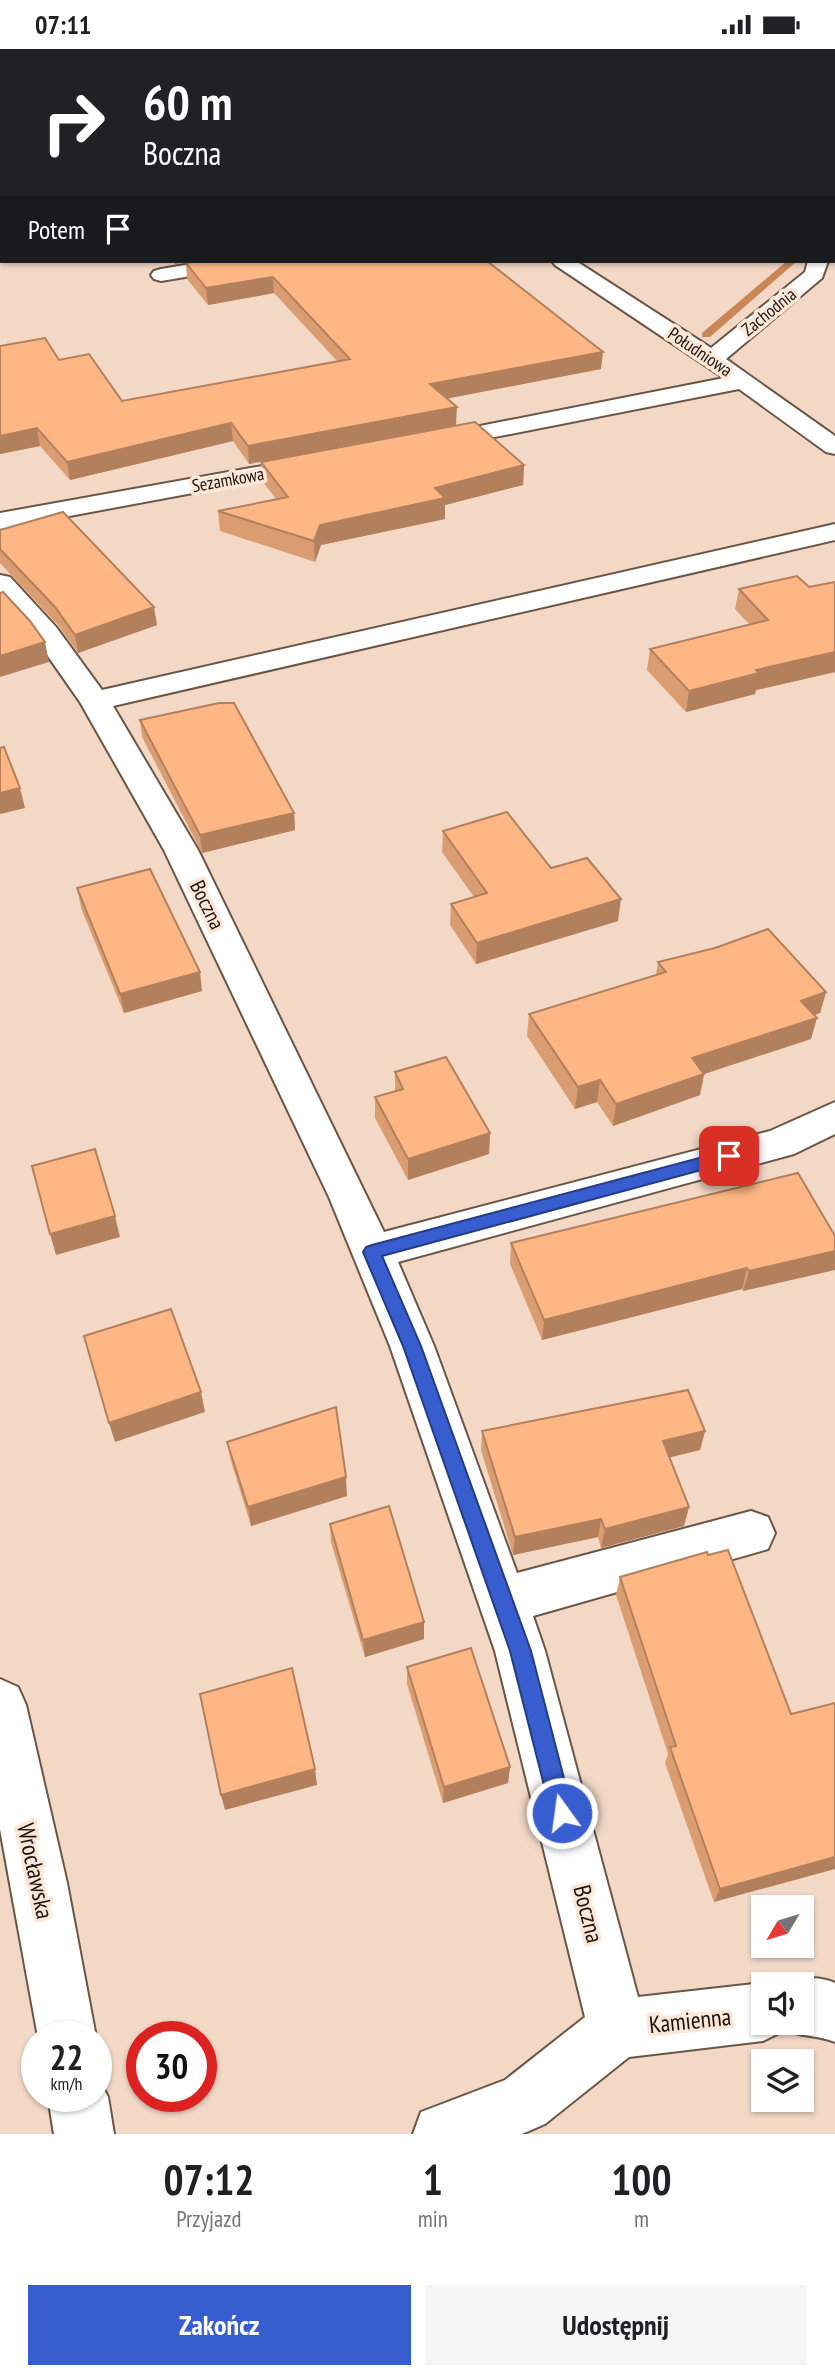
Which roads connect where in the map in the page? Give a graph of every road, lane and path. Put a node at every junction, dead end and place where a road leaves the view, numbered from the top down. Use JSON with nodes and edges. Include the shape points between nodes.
{"nodes":[{"id":1,"x":233,"y":263,"type":"edge"},
{"id":2,"x":565,"y":263,"type":"edge"},
{"id":3,"x":817,"y":263,"type":"edge"},
{"id":4,"x":161,"y":275,"type":"dead end"},
{"id":5,"x":712,"y":359,"type":"junction"},
{"id":6,"x":744,"y":381,"type":"junction"},
{"id":7,"x":416,"y":445,"type":"edge"},
{"id":8,"x":835,"y":447,"type":"edge"},
{"id":9,"x":335,"y":460,"type":"edge"},
{"id":10,"x":0,"y":521,"type":"edge"},
{"id":11,"x":835,"y":532,"type":"edge"},
{"id":12,"x":0,"y":583,"type":"edge"},
{"id":13,"x":95,"y":701,"type":"junction"},
{"id":14,"x":835,"y":1117,"type":"edge"},
{"id":15,"x":372,"y":1252,"type":"junction"},
{"id":16,"x":751,"y":1533,"type":"dead end"},
{"id":17,"x":502,"y":1601,"type":"junction"},
{"id":18,"x":0,"y":1705,"type":"edge"},
{"id":19,"x":814,"y":2007,"type":"edge"},
{"id":20,"x":751,"y":2013,"type":"edge"},
{"id":21,"x":835,"y":2013,"type":"edge"},
{"id":22,"x":64,"y":2021,"type":"edge"},
{"id":23,"x":617,"y":2029,"type":"junction"},
{"id":24,"x":80,"y":2112,"type":"edge"},
{"id":25,"x":84,"y":2134,"type":"edge"},
{"id":26,"x":443,"y":2134,"type":"edge"}],
"edges":[{"from":1,"to":4,"type":"street"},
{"from":2,"to":5,"type":"street","name":"Południowa"},
{"from":3,"to":5,"type":"street","name":"Zachodnia","via":[[814,274]]},
{"from":5,"to":6,"type":"street","name":"Południowa"},
{"from":6,"to":7,"type":"street"},
{"from":6,"to":8,"type":"street","name":"Południowa"},
{"from":9,"to":10,"type":"street","name":"Sezamkowa"},
{"from":11,"to":13,"type":"street"},
{"from":12,"to":13,"type":"street","name":"Boczna","via":[[46,633]]},
{"from":13,"to":15,"type":"street","name":"Boczna","via":[[181,850]]},
{"from":14,"to":15,"type":"street","via":[[780,1143]]},
{"from":15,"to":17,"type":"street","name":"Boczna","via":[[412,1346]]},
{"from":16,"to":17,"type":"street"},
{"from":17,"to":23,"type":"street","name":"Boczna","via":[[520,1651]]},
{"from":18,"to":22,"type":"street","name":"Wrocławska"},
{"from":19,"to":21,"type":"street"},
{"from":20,"to":23,"type":"street","name":"Kamienna"},
{"from":23,"to":26,"type":"street","via":[[524,2103]]},
{"from":24,"to":25,"type":"street"}]}
